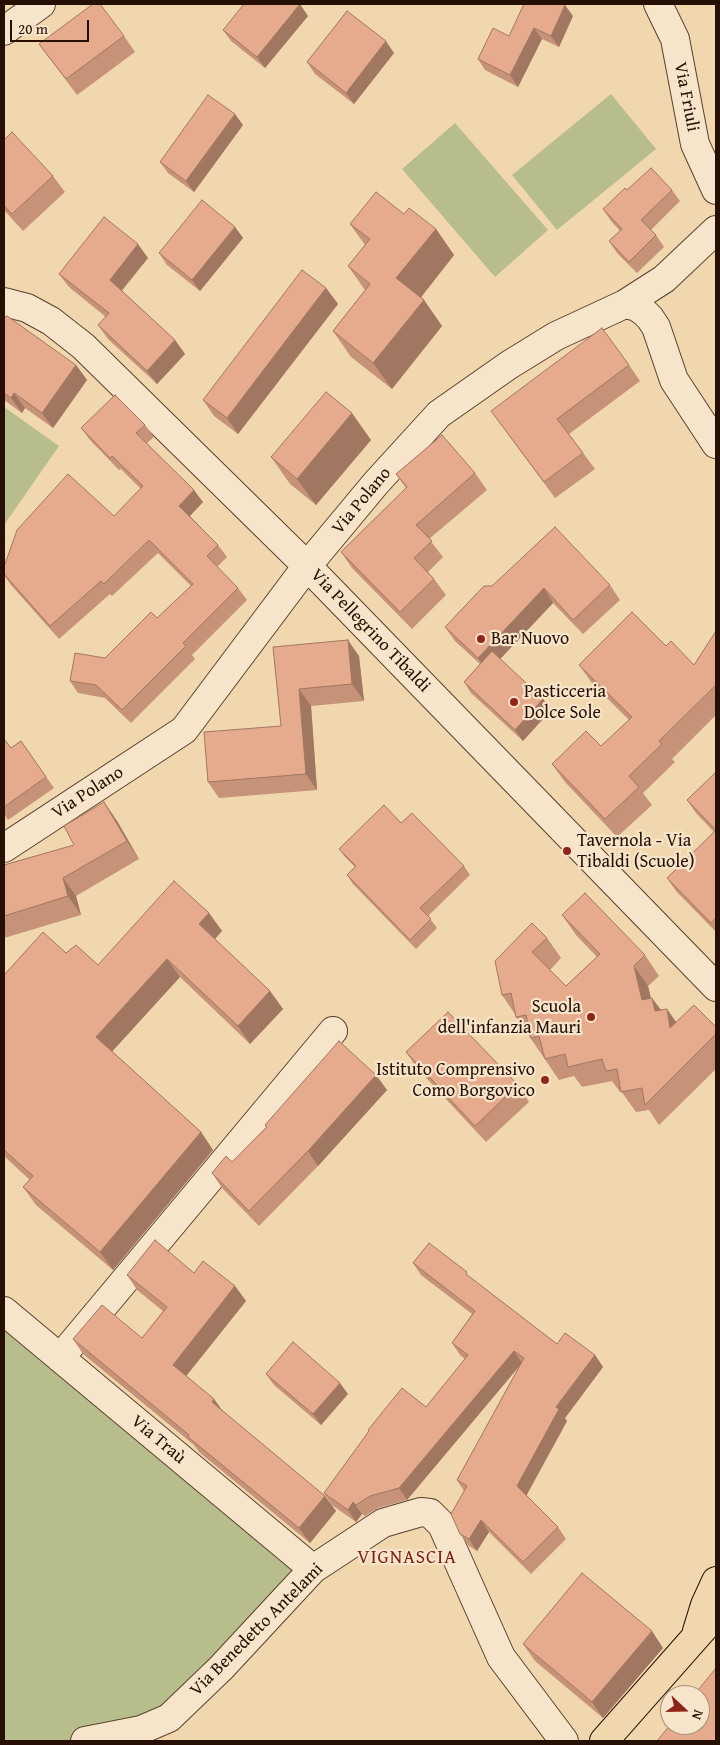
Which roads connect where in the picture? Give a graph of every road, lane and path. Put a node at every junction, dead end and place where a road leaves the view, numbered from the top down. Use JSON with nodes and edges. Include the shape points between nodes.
{"nodes":[{"id":1,"x":41,"y":4,"type":"edge"},
{"id":2,"x":658,"y":4,"type":"edge"},
{"id":3,"x":4,"y":31,"type":"edge"},
{"id":4,"x":716,"y":190,"type":"edge"},
{"id":5,"x":716,"y":230,"type":"edge"},
{"id":6,"x":4,"y":302,"type":"edge"},
{"id":7,"x":625,"y":304,"type":"junction"},
{"id":8,"x":716,"y":444,"type":"edge"},
{"id":9,"x":306,"y":566,"type":"junction"},
{"id":10,"x":4,"y":848,"type":"edge"},
{"id":11,"x":716,"y":987,"type":"edge"},
{"id":12,"x":333,"y":1031,"type":"dead end"},
{"id":13,"x":4,"y":1311,"type":"edge"},
{"id":14,"x":60,"y":1358,"type":"junction"},
{"id":15,"x":313,"y":1569,"type":"junction"},
{"id":16,"x":716,"y":1581,"type":"edge"},
{"id":17,"x":716,"y":1614,"type":"edge"},
{"id":18,"x":694,"y":1640,"type":"junction"},
{"id":19,"x":85,"y":1741,"type":"edge"},
{"id":20,"x":564,"y":1741,"type":"edge"},
{"id":21,"x":604,"y":1741,"type":"edge"}],
"edges":[{"from":1,"to":3,"type":"street"},
{"from":2,"to":4,"type":"street","name":"Via Friuli","via":[[675,39],[695,144]]},
{"from":5,"to":7,"type":"street","via":[[664,280]]},
{"from":6,"to":9,"type":"street","name":"Via Pellegrino Tibaldi","via":[[35,312],[83,346]]},
{"from":7,"to":8,"type":"street","via":[[644,312],[656,327],[674,380]]},
{"from":7,"to":9,"type":"street","name":"Via Polano","via":[[556,336],[509,364],[439,414]]},
{"from":9,"to":10,"type":"street","name":"Via Polano","via":[[184,730]]},
{"from":9,"to":11,"type":"street","name":"Via Pellegrino Tibaldi"},
{"from":12,"to":14,"type":"street"},
{"from":13,"to":14,"type":"street","name":"Via Traù"},
{"from":14,"to":15,"type":"street","name":"Via Traù"},
{"from":15,"to":19,"type":"street","name":"Via Benedetto Antelami","via":[[221,1668],[169,1718],[141,1730]]},
{"from":15,"to":20,"type":"street","name":"Via Benedetto Antelami","via":[[384,1523],[415,1513],[430,1513],[448,1537],[501,1657]]},
{"from":16,"to":18,"type":"main road"},
{"from":17,"to":18,"type":"main road"},
{"from":18,"to":21,"type":"main road"}]}
